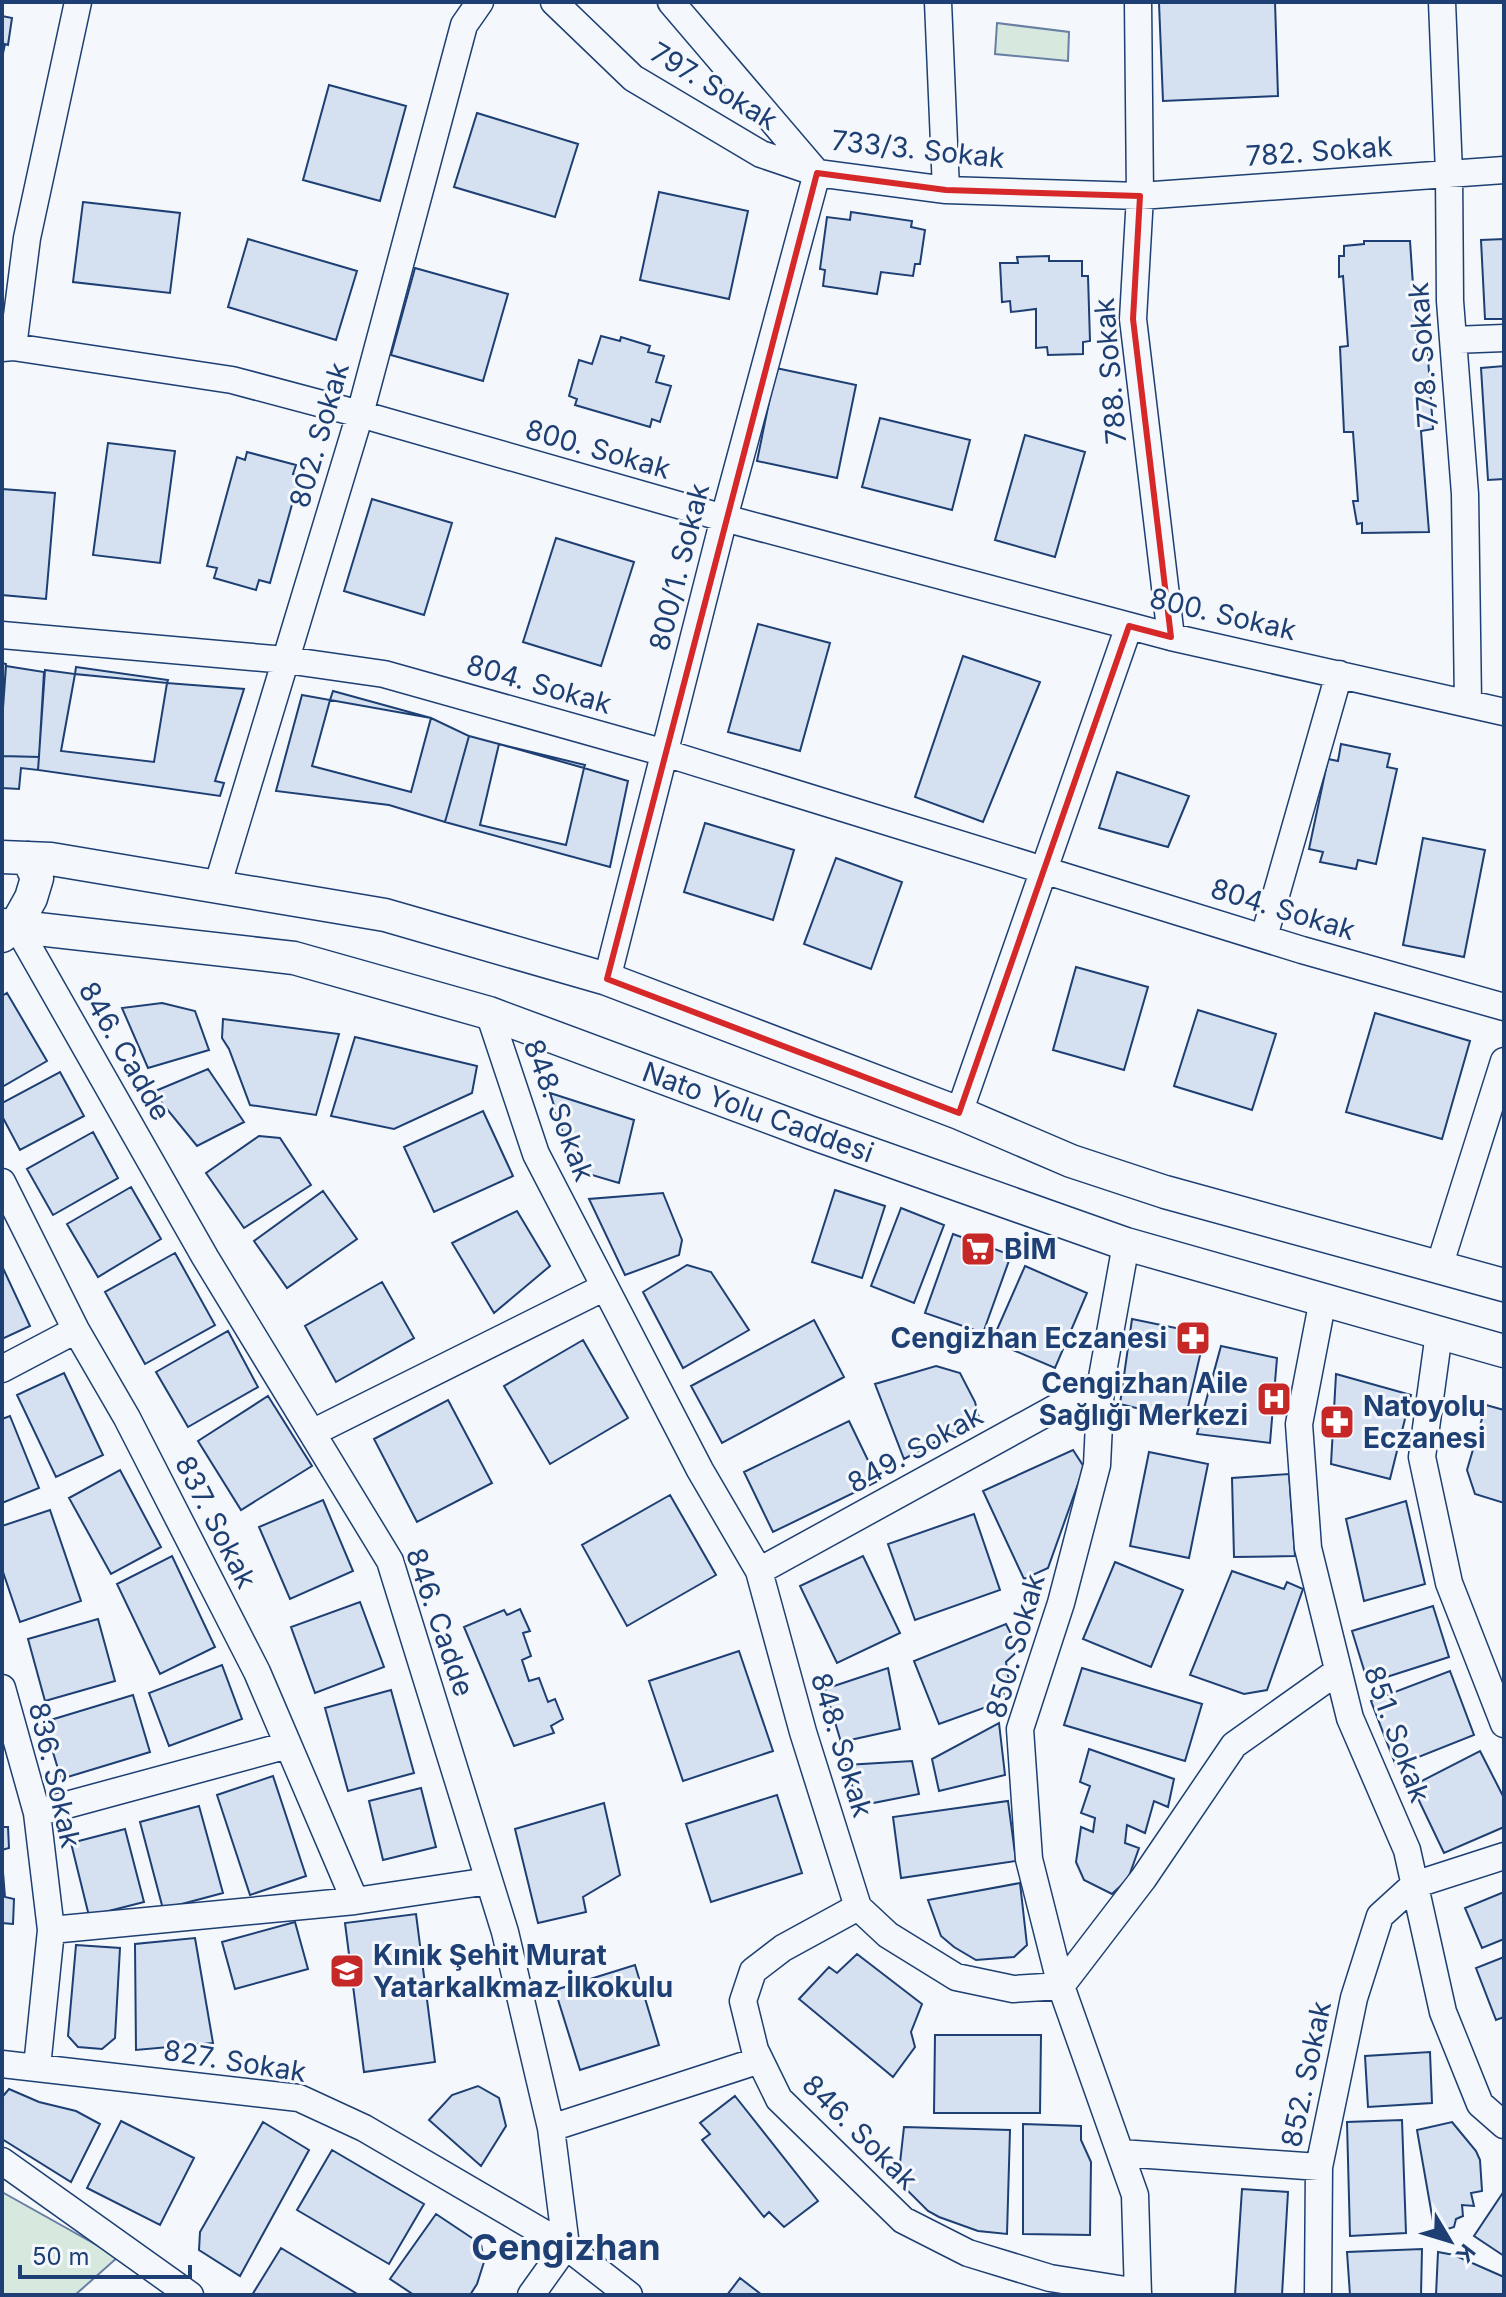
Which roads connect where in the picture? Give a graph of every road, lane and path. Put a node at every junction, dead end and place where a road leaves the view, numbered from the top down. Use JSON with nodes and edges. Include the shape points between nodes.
{"nodes":[{"id":1,"x":78,"y":2,"type":"edge"},
{"id":2,"x":480,"y":2,"type":"edge"},
{"id":3,"x":554,"y":2,"type":"edge"},
{"id":4,"x":671,"y":2,"type":"edge"},
{"id":5,"x":938,"y":2,"type":"edge"},
{"id":6,"x":1138,"y":2,"type":"edge"},
{"id":7,"x":1442,"y":2,"type":"edge"},
{"id":8,"x":1504,"y":170,"type":"edge"},
{"id":9,"x":817,"y":173,"type":"junction"},
{"id":10,"x":1449,"y":173,"type":"junction"},
{"id":11,"x":946,"y":190,"type":"junction"},
{"id":12,"x":1140,"y":196,"type":"junction"},
{"id":13,"x":1504,"y":338,"type":"edge"},
{"id":14,"x":1453,"y":340,"type":"junction"},
{"id":15,"x":7,"y":347,"type":"edge"},
{"id":16,"x":360,"y":414,"type":"junction"},
{"id":17,"x":724,"y":518,"type":"junction"},
{"id":18,"x":1129,"y":626,"type":"junction"},
{"id":19,"x":2,"y":635,"type":"edge"},
{"id":20,"x":1171,"y":637,"type":"junction"},
{"id":21,"x":286,"y":660,"type":"junction"},
{"id":22,"x":1339,"y":674,"type":"junction"},
{"id":23,"x":1468,"y":703,"type":"junction"},
{"id":24,"x":1504,"y":712,"type":"edge"},
{"id":25,"x":665,"y":753,"type":"junction"},
{"id":26,"x":15,"y":858,"type":"edge"},
{"id":27,"x":1044,"y":871,"type":"junction"},
{"id":28,"x":217,"y":887,"type":"junction"},
{"id":29,"x":7,"y":929,"type":"edge"},
{"id":30,"x":1264,"y":937,"type":"junction"},
{"id":31,"x":607,"y":979,"type":"junction"},
{"id":32,"x":1504,"y":1007,"type":"edge"},
{"id":33,"x":489,"y":1013,"type":"junction"},
{"id":34,"x":1504,"y":1061,"type":"edge"},
{"id":35,"x":959,"y":1113,"type":"junction"},
{"id":36,"x":2,"y":1182,"type":"edge"},
{"id":37,"x":1126,"y":1244,"type":"junction"},
{"id":38,"x":1439,"y":1267,"type":"junction"},
{"id":39,"x":1504,"y":1285,"type":"edge"},
{"id":40,"x":605,"y":1287,"type":"junction"},
{"id":41,"x":1323,"y":1299,"type":"junction"},
{"id":42,"x":76,"y":1330,"type":"junction"},
{"id":43,"x":1439,"y":1333,"type":"junction"},
{"id":44,"x":1504,"y":1351,"type":"edge"},
{"id":45,"x":2,"y":1369,"type":"edge"},
{"id":46,"x":1101,"y":1383,"type":"junction"},
{"id":47,"x":312,"y":1433,"type":"junction"},
{"id":48,"x":759,"y":1571,"type":"junction"},
{"id":49,"x":1338,"y":1671,"type":"junction"},
{"id":50,"x":2,"y":1688,"type":"edge"},
{"id":51,"x":1504,"y":1724,"type":"edge"},
{"id":52,"x":288,"y":1745,"type":"junction"},
{"id":53,"x":37,"y":1813,"type":"junction"},
{"id":54,"x":1504,"y":1856,"type":"edge"},
{"id":55,"x":489,"y":1881,"type":"junction"},
{"id":56,"x":1414,"y":1885,"type":"junction"},
{"id":57,"x":355,"y":1901,"type":"junction"},
{"id":58,"x":858,"y":1907,"type":"junction"},
{"id":59,"x":51,"y":1930,"type":"junction"},
{"id":60,"x":1061,"y":1986,"type":"junction"},
{"id":61,"x":760,"y":2060,"type":"junction"},
{"id":62,"x":2,"y":2064,"type":"edge"},
{"id":63,"x":37,"y":2067,"type":"junction"},
{"id":64,"x":1504,"y":2125,"type":"edge"},
{"id":65,"x":551,"y":2128,"type":"junction"},
{"id":66,"x":1121,"y":2153,"type":"junction"},
{"id":67,"x":2,"y":2161,"type":"edge"},
{"id":68,"x":1319,"y":2167,"type":"junction"},
{"id":69,"x":566,"y":2246,"type":"junction"},
{"id":70,"x":1138,"y":2294,"type":"edge"},
{"id":71,"x":190,"y":2295,"type":"edge"},
{"id":72,"x":531,"y":2295,"type":"edge"},
{"id":73,"x":629,"y":2295,"type":"edge"},
{"id":74,"x":1318,"y":2295,"type":"edge"}],
"edges":[{"from":1,"to":15,"type":"street","name":"800. Sokak"},
{"from":2,"to":16,"type":"street","name":"802. Sokak","via":[[464,25]]},
{"from":3,"to":9,"type":"street","name":"797. Sokak","via":[[633,78],[761,154]]},
{"from":4,"to":9,"type":"street","name":"733/3. Sokak"},
{"from":5,"to":11,"type":"street"},
{"from":6,"to":12,"type":"street","name":"788. Sokak"},
{"from":7,"to":10,"type":"street","name":"778. Sokak"},
{"from":8,"to":10,"type":"street","name":"782. Sokak"},
{"from":9,"to":11,"type":"street","name":"733/3. Sokak"},
{"from":9,"to":17,"type":"street","name":"800/1. Sokak"},
{"from":10,"to":12,"type":"street","name":"782. Sokak"},
{"from":10,"to":14,"type":"street","name":"778. Sokak"},
{"from":11,"to":12,"type":"street","name":"733/3. Sokak"},
{"from":12,"to":20,"type":"street","name":"788. Sokak","via":[[1133,319]]},
{"from":13,"to":14,"type":"street"},
{"from":14,"to":23,"type":"street","name":"778. Sokak","via":[[1465,494]]},
{"from":15,"to":16,"type":"street","name":"800. Sokak","via":[[232,380]]},
{"from":16,"to":17,"type":"street","name":"800. Sokak"},
{"from":16,"to":21,"type":"street","name":"802. Sokak"},
{"from":17,"to":18,"type":"street","name":"800. Sokak"},
{"from":17,"to":25,"type":"street","name":"800/1. Sokak"},
{"from":18,"to":20,"type":"street","name":"800. Sokak"},
{"from":18,"to":27,"type":"street"},
{"from":19,"to":21,"type":"street","name":"804. Sokak"},
{"from":20,"to":22,"type":"street","name":"800. Sokak"},
{"from":21,"to":25,"type":"street","name":"804. Sokak","via":[[384,674]]},
{"from":21,"to":28,"type":"street","name":"802. Sokak"},
{"from":22,"to":23,"type":"street","name":"800. Sokak"},
{"from":22,"to":30,"type":"street"},
{"from":23,"to":24,"type":"street","name":"800. Sokak"},
{"from":25,"to":27,"type":"street","name":"804. Sokak"},
{"from":25,"to":31,"type":"street","name":"800/1. Sokak"},
{"from":26,"to":28,"type":"main road","via":[[51,859]]},
{"from":26,"to":29,"type":"main road","via":[[37,878],[31,898]]},
{"from":27,"to":30,"type":"street","name":"804. Sokak"},
{"from":27,"to":35,"type":"street"},
{"from":28,"to":31,"type":"main road","via":[[385,915]]},
{"from":29,"to":33,"type":"main road","name":"Nato Yolu Caddesi","via":[[294,958]]},
{"from":29,"to":47,"type":"street","name":"846. Cadde"},
{"from":30,"to":32,"type":"street","name":"804. Sokak"},
{"from":31,"to":35,"type":"main road"},
{"from":33,"to":37,"type":"main road","name":"Nato Yolu Caddesi"},
{"from":33,"to":40,"type":"street","name":"848. Sokak","via":[[536,1154]]},
{"from":34,"to":38,"type":"street"},
{"from":35,"to":38,"type":"main road","via":[[1071,1161],[1165,1192]]},
{"from":36,"to":42,"type":"street","name":"837. Sokak"},
{"from":37,"to":41,"type":"main road","name":"Nato Yolu Caddesi"},
{"from":37,"to":46,"type":"street","name":"850. Sokak"},
{"from":38,"to":39,"type":"main road"},
{"from":40,"to":47,"type":"street"},
{"from":40,"to":48,"type":"street","name":"848. Sokak"},
{"from":41,"to":43,"type":"main road","name":"Nato Yolu Caddesi"},
{"from":41,"to":49,"type":"street","name":"851. Sokak","via":[[1299,1424],[1308,1548]]},
{"from":42,"to":45,"type":"street"},
{"from":42,"to":52,"type":"street","name":"837. Sokak","via":[[257,1672]]},
{"from":43,"to":44,"type":"main road","name":"Nato Yolu Caddesi"},
{"from":43,"to":51,"type":"street","via":[[1422,1457],[1449,1583]]},
{"from":46,"to":48,"type":"street","name":"849. Sokak"},
{"from":46,"to":60,"type":"street","name":"850. Sokak","via":[[1097,1465],[1061,1603],[1020,1729],[1029,1859]]},
{"from":47,"to":55,"type":"street","name":"846. Cadde","via":[[390,1561]]},
{"from":48,"to":58,"type":"street","name":"848. Sokak"},
{"from":49,"to":56,"type":"street","name":"851. Sokak","via":[[1350,1718],[1407,1850]]},
{"from":49,"to":60,"type":"street","via":[[1234,1745],[1143,1879]]},
{"from":50,"to":53,"type":"street","name":"836. Sokak"},
{"from":52,"to":53,"type":"street"},
{"from":52,"to":57,"type":"street","name":"837. Sokak"},
{"from":53,"to":59,"type":"street","name":"836. Sokak"},
{"from":54,"to":56,"type":"street"},
{"from":55,"to":57,"type":"street"},
{"from":55,"to":65,"type":"street","name":"846. Cadde"},
{"from":56,"to":64,"type":"street","name":"851. Sokak","via":[[1443,2012],[1480,2104]]},
{"from":56,"to":68,"type":"street","name":"852. Sokak","via":[[1380,1916],[1354,1998]]},
{"from":57,"to":59,"type":"street"},
{"from":58,"to":60,"type":"street","name":"848. Sokak","via":[[888,1935],[956,1977],[1013,1989]]},
{"from":58,"to":61,"type":"street","name":"846. Sokak","via":[[783,1948],[753,1971],[743,2001]]},
{"from":59,"to":63,"type":"street","name":"836. Sokak"},
{"from":60,"to":66,"type":"street","name":"850. Sokak"},
{"from":61,"to":65,"type":"street"},
{"from":61,"to":70,"type":"street","name":"846. Sokak","via":[[779,2099],[903,2220],[968,2253],[1050,2278]]},
{"from":62,"to":63,"type":"street","name":"827. Sokak"},
{"from":63,"to":69,"type":"street","name":"827. Sokak","via":[[299,2098],[364,2128]]},
{"from":65,"to":69,"type":"street","name":"846. Cadde"},
{"from":66,"to":68,"type":"street"},
{"from":66,"to":70,"type":"street","name":"850. Sokak","via":[[1135,2195]]},
{"from":67,"to":71,"type":"street"},
{"from":68,"to":74,"type":"street","name":"852. Sokak"},
{"from":69,"to":72,"type":"street"},
{"from":69,"to":73,"type":"street"}]}
